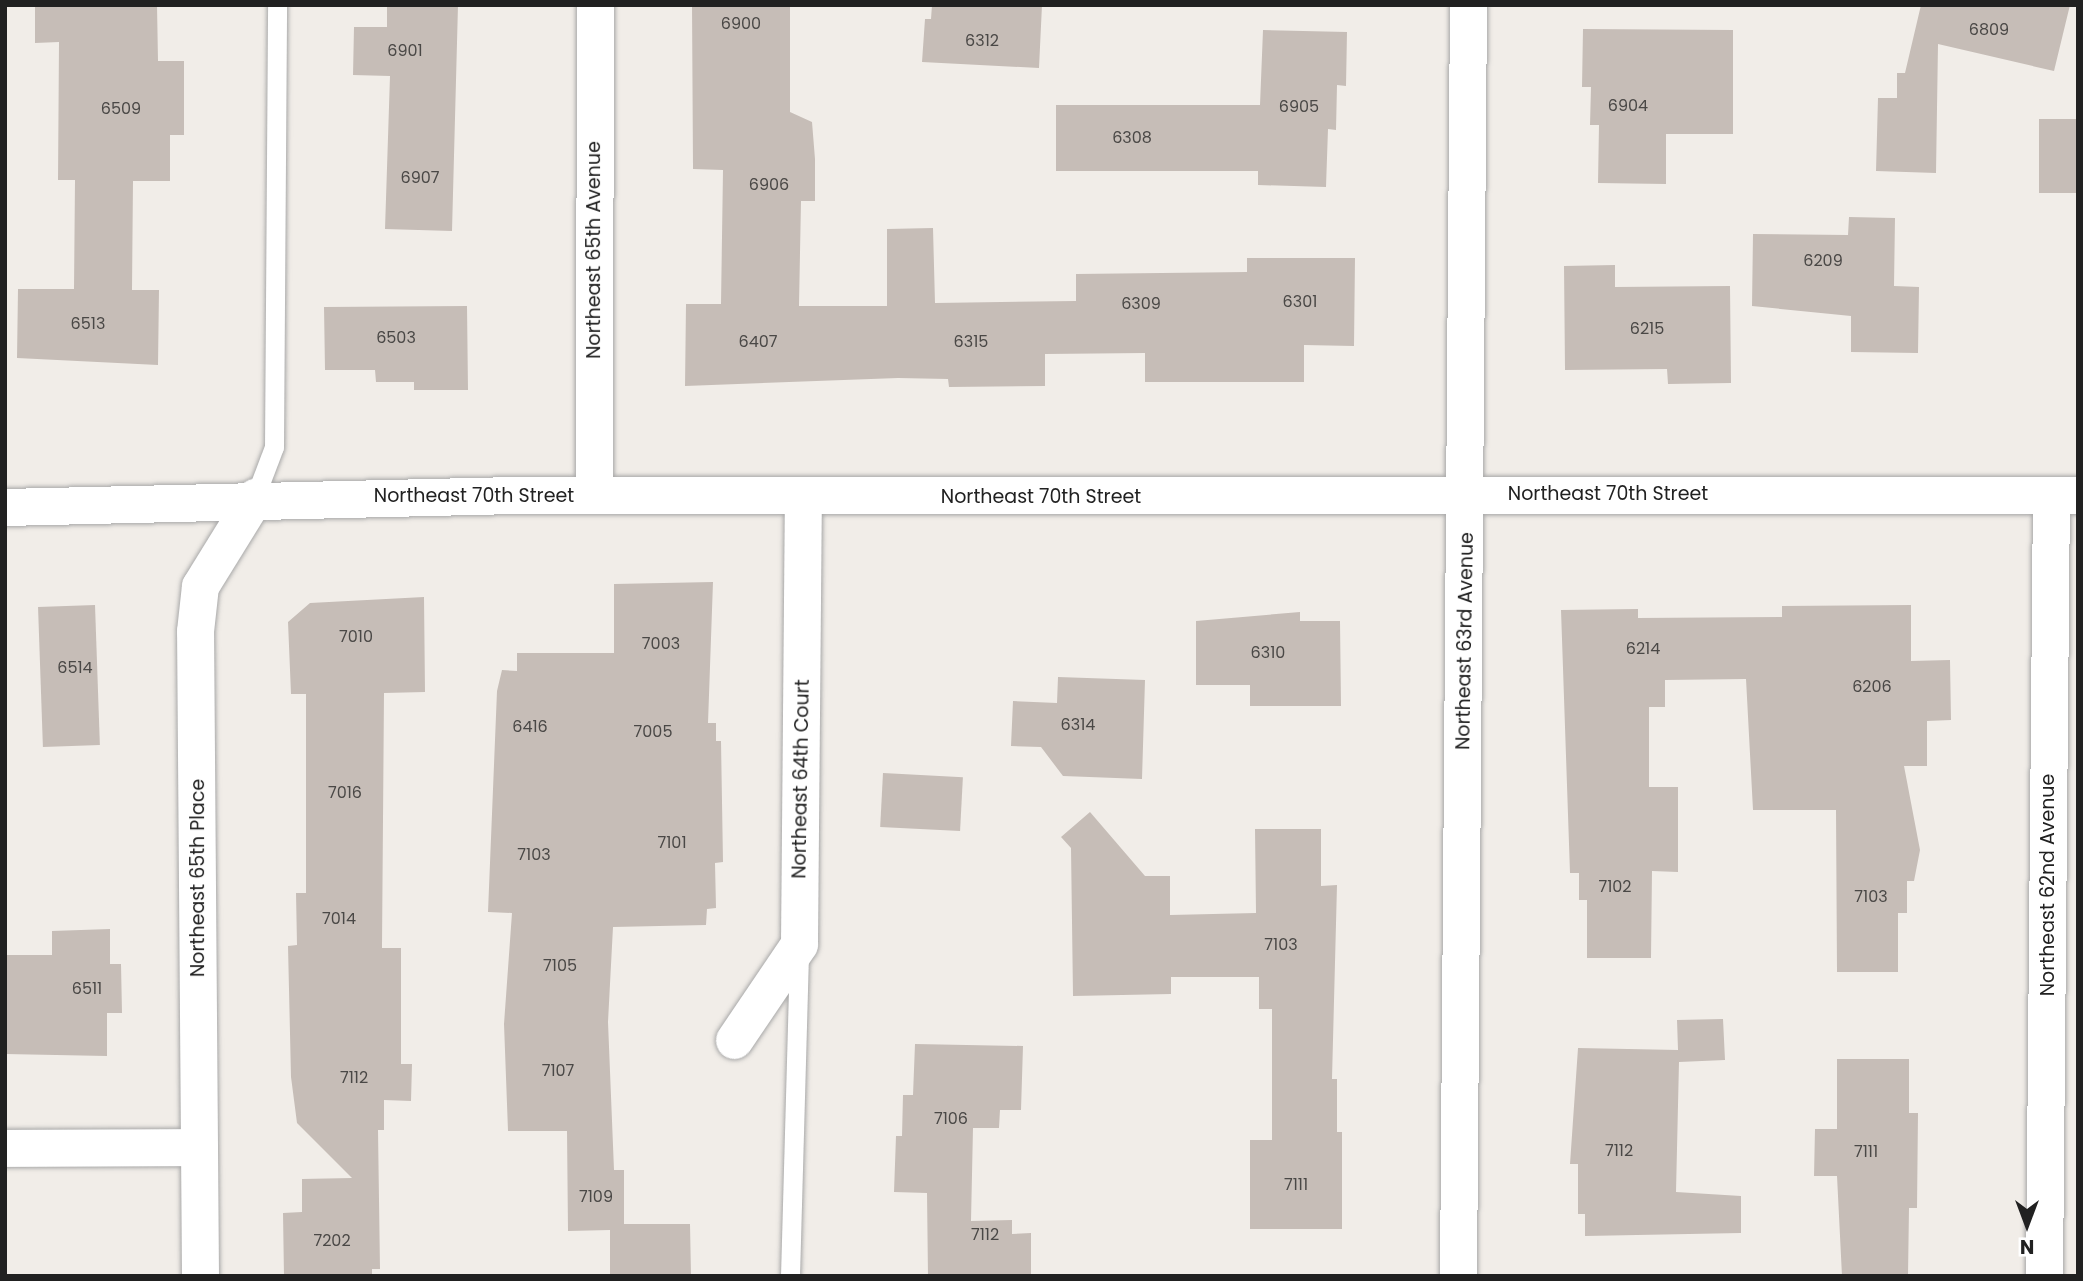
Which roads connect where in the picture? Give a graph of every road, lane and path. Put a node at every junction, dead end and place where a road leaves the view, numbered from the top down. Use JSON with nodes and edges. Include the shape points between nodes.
{"nodes":[{"id":1,"x":276,"y":5,"type":"edge"},
{"id":2,"x":595,"y":5,"type":"edge"},
{"id":3,"x":1468,"y":5,"type":"edge"},
{"id":4,"x":1467,"y":494,"type":"junction"},
{"id":5,"x":594,"y":495,"type":"junction"},
{"id":6,"x":2064,"y":495,"type":"edge"},
{"id":7,"x":255,"y":497,"type":"junction"},
{"id":8,"x":803,"y":499,"type":"junction"},
{"id":9,"x":5,"y":507,"type":"edge"},
{"id":10,"x":799,"y":944,"type":"junction"},
{"id":11,"x":734,"y":1040,"type":"dead end"},
{"id":12,"x":199,"y":1147,"type":"junction"},
{"id":13,"x":5,"y":1148,"type":"edge"},
{"id":14,"x":200,"y":1276,"type":"edge"},
{"id":15,"x":790,"y":1276,"type":"edge"},
{"id":16,"x":1458,"y":1276,"type":"edge"},
{"id":17,"x":2045,"y":1276,"type":"edge"}],
"edges":[{"from":1,"to":7,"type":"lane","via":[[274,447]]},
{"from":2,"to":5,"type":"street","name":"Northeast 65th Avenue"},
{"from":3,"to":4,"type":"street","name":"Northeast 63rd Avenue"},
{"from":4,"to":6,"type":"street","name":"Northeast 70th Street"},
{"from":4,"to":8,"type":"street","name":"Northeast 70th Street"},
{"from":4,"to":16,"type":"street","name":"Northeast 63rd Avenue"},
{"from":5,"to":7,"type":"street","name":"Northeast 70th Street"},
{"from":5,"to":8,"type":"street","name":"Northeast 70th Street"},
{"from":6,"to":17,"type":"street","name":"Northeast 62nd Avenue"},
{"from":7,"to":9,"type":"street","name":"Northeast 70th Street"},
{"from":7,"to":12,"type":"street","name":"Northeast 65th Place","via":[[200,586],[195,631]]},
{"from":8,"to":10,"type":"street","name":"Northeast 64th Court"},
{"from":10,"to":11,"type":"street"},
{"from":10,"to":15,"type":"lane"},
{"from":12,"to":13,"type":"street"},
{"from":12,"to":14,"type":"street","name":"Northeast 65th Place"}]}
